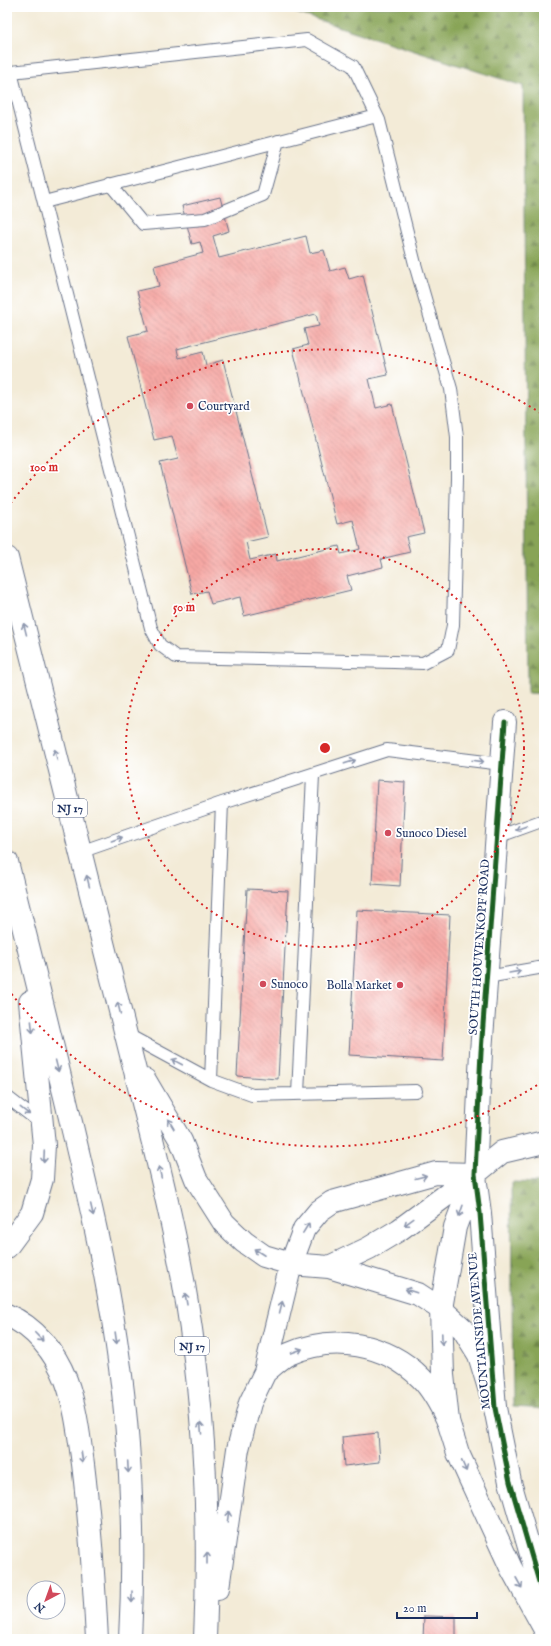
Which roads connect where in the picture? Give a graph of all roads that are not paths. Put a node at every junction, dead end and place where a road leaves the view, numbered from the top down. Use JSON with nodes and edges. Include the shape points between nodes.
{"nodes":[{"id":1,"x":9,"y":73,"type":"edge"},
{"id":2,"x":377,"y":116,"type":"junction"},
{"id":3,"x":278,"y":141,"type":"junction"},
{"id":4,"x":110,"y":184,"type":"junction"},
{"id":5,"x":44,"y":202,"type":"junction"},
{"id":6,"x":7,"y":558,"type":"edge"},
{"id":7,"x":505,"y":722,"type":"dead end"},
{"id":8,"x":502,"y":764,"type":"junction"},
{"id":9,"x":313,"y":774,"type":"junction"},
{"id":10,"x":222,"y":803,"type":"junction"},
{"id":11,"x":544,"y":820,"type":"edge"},
{"id":12,"x":497,"y":837,"type":"junction"},
{"id":13,"x":80,"y":852,"type":"junction"},
{"id":14,"x":7,"y":862,"type":"edge"},
{"id":15,"x":21,"y":919,"type":"junction"},
{"id":16,"x":544,"y":967,"type":"edge"},
{"id":17,"x":487,"y":977,"type":"junction"},
{"id":18,"x":126,"y":1034,"type":"junction"},
{"id":19,"x":132,"y":1059,"type":"junction"},
{"id":20,"x":211,"y":1080,"type":"junction"},
{"id":21,"x":416,"y":1090,"type":"dead end"},
{"id":22,"x":298,"y":1094,"type":"junction"},
{"id":23,"x":7,"y":1097,"type":"edge"},
{"id":24,"x":42,"y":1124,"type":"junction"},
{"id":25,"x":544,"y":1142,"type":"edge"},
{"id":26,"x":475,"y":1174,"type":"junction"},
{"id":27,"x":7,"y":1247,"type":"edge"},
{"id":28,"x":291,"y":1264,"type":"junction"},
{"id":29,"x":329,"y":1267,"type":"junction"},
{"id":30,"x":441,"y":1308,"type":"junction"},
{"id":31,"x":7,"y":1315,"type":"edge"},
{"id":32,"x":264,"y":1372,"type":"junction"},
{"id":33,"x":495,"y":1408,"type":"junction"},
{"id":34,"x":448,"y":1421,"type":"junction"},
{"id":35,"x":544,"y":1599,"type":"edge"},
{"id":36,"x":544,"y":1628,"type":"edge"},
{"id":37,"x":97,"y":1639,"type":"edge"},
{"id":38,"x":130,"y":1639,"type":"edge"},
{"id":39,"x":205,"y":1639,"type":"edge"},
{"id":40,"x":210,"y":1639,"type":"edge"}],
"edges":[{"from":1,"to":2,"type":"lane","via":[[307,40],[354,66]]},
{"from":1,"to":5,"type":"lane"},
{"from":2,"to":3,"type":"lane"},
{"from":2,"to":5,"type":"lane","via":[[415,264],[451,389],[457,438],[453,625],[448,650],[423,663],[176,657],[160,645],[151,628]]},
{"from":3,"to":4,"type":"lane"},
{"from":3,"to":4,"type":"lane","via":[[263,195],[205,219],[143,224]]},
{"from":4,"to":5,"type":"lane"},
{"from":13,"to":6,"type":"main road","number":"NJ 17","one_way":true},
{"from":7,"to":8,"type":"main road","name":"SOUTH HOUVENKOPF ROAD"},
{"from":9,"to":8,"type":"lane","one_way":true,"via":[[387,750]]},
{"from":8,"to":12,"type":"main road","name":"SOUTH HOUVENKOPF ROAD"},
{"from":9,"to":10,"type":"lane"},
{"from":9,"to":22,"type":"lane"},
{"from":13,"to":10,"type":"lane","one_way":true},
{"from":10,"to":20,"type":"lane"},
{"from":11,"to":12,"type":"lane","one_way":true},
{"from":12,"to":17,"type":"main road","name":"SOUTH HOUVENKOPF ROAD"},
{"from":18,"to":13,"type":"main road","number":"NJ 17","one_way":true},
{"from":14,"to":15,"type":"main road"},
{"from":15,"to":24,"type":"main road","one_way":true},
{"from":15,"to":38,"type":"main road","one_way":true,"via":[[100,1245],[113,1315],[122,1386],[130,1495]]},
{"from":17,"to":16,"type":"lane","one_way":true},
{"from":17,"to":26,"type":"main road","name":"SOUTH HOUVENKOPF ROAD"},
{"from":18,"to":19,"type":"main road","number":"NJ 17"},
{"from":20,"to":18,"type":"lane","one_way":true},
{"from":28,"to":19,"type":"main road","one_way":true,"via":[[264,1256],[224,1223],[196,1179],[181,1141]]},
{"from":39,"to":19,"type":"main road","number":"NJ 17","one_way":true,"via":[[207,1525],[193,1348],[174,1230]]},
{"from":20,"to":22,"type":"lane","via":[[252,1095]]},
{"from":21,"to":22,"type":"lane"},
{"from":23,"to":24,"type":"lane","one_way":true},
{"from":24,"to":27,"type":"main road","one_way":true,"via":[[42,1179],[32,1213]]},
{"from":25,"to":26,"type":"main road","via":[[502,1152]]},
{"from":28,"to":26,"type":"main road","one_way":true,"via":[[304,1229],[319,1211],[332,1202],[436,1173]]},
{"from":26,"to":29,"type":"main road","one_way":true,"via":[[399,1230]]},
{"from":26,"to":30,"type":"main road","name":"MOUNTAINSIDE AVENUE","one_way":true,"via":[[455,1227]]},
{"from":26,"to":33,"type":"main road","name":"MOUNTAINSIDE AVENUE"},
{"from":28,"to":29,"type":"main road"},
{"from":32,"to":28,"type":"main road","one_way":true},
{"from":30,"to":29,"type":"main road","one_way":true,"via":[[418,1294]]},
{"from":30,"to":33,"type":"main road","via":[[463,1329],[479,1355]]},
{"from":30,"to":34,"type":"main road","name":"MOUNTAINSIDE AVENUE","one_way":true,"via":[[443,1375]]},
{"from":31,"to":37,"type":"main road","one_way":true,"via":[[40,1336],[66,1380],[75,1411],[88,1501]]},
{"from":32,"to":34,"type":"main road","one_way":true,"via":[[288,1355],[315,1345],[341,1343],[377,1349],[398,1359],[421,1378],[438,1400]]},
{"from":40,"to":32,"type":"main road","one_way":true,"via":[[238,1449],[250,1403]]},
{"from":33,"to":35,"type":"main road","name":"MOUNTAINSIDE AVENUE","via":[[510,1482]]},
{"from":34,"to":36,"type":"main road","name":"MOUNTAINSIDE AVENUE","one_way":true,"via":[[458,1453],[511,1568]]}]}
